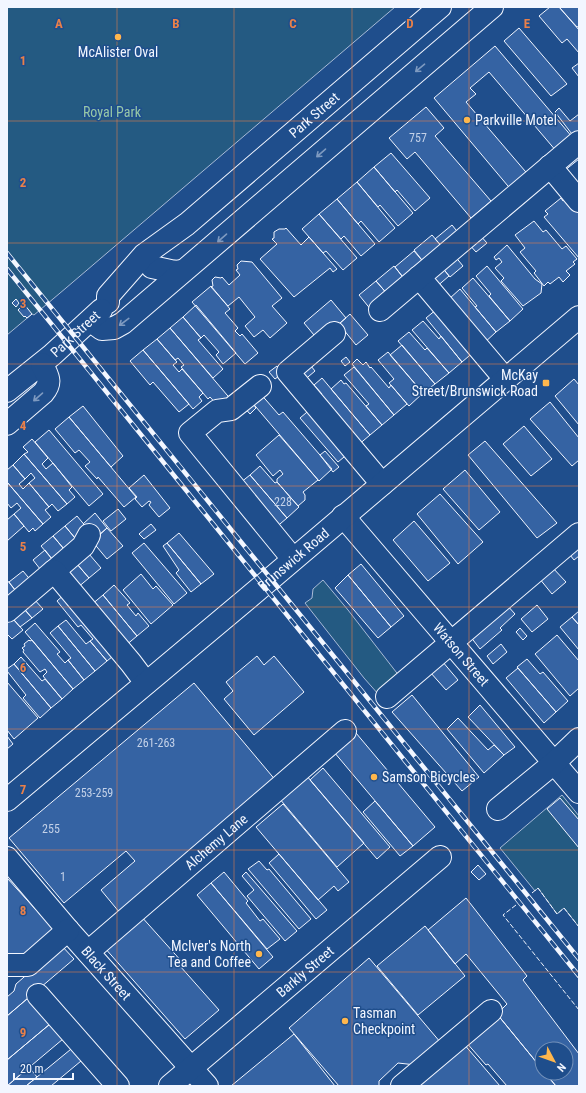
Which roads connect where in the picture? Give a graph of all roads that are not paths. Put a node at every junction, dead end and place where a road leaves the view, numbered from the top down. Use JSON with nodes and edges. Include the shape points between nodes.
{"nodes":[{"id":1,"x":492,"y":7,"type":"edge"},
{"id":2,"x":438,"y":8,"type":"edge"},
{"id":3,"x":446,"y":46,"type":"junction"},
{"id":4,"x":579,"y":142,"type":"edge"},
{"id":5,"x":550,"y":166,"type":"junction"},
{"id":6,"x":579,"y":201,"type":"edge"},
{"id":7,"x":188,"y":224,"type":"junction"},
{"id":8,"x":152,"y":266,"type":"junction"},
{"id":9,"x":183,"y":271,"type":"junction"},
{"id":10,"x":419,"y":278,"type":"junction"},
{"id":11,"x":108,"y":302,"type":"junction"},
{"id":12,"x":380,"y":310,"type":"dead end"},
{"id":13,"x":579,"y":317,"type":"edge"},
{"id":14,"x":91,"y":321,"type":"junction"},
{"id":15,"x":334,"y":333,"type":"dead end"},
{"id":16,"x":42,"y":364,"type":"junction"},
{"id":17,"x":505,"y":379,"type":"junction"},
{"id":18,"x":260,"y":386,"type":"dead end"},
{"id":19,"x":7,"y":391,"type":"edge"},
{"id":20,"x":7,"y":424,"type":"edge"},
{"id":21,"x":382,"y":484,"type":"junction"},
{"id":22,"x":343,"y":516,"type":"junction"},
{"id":23,"x":579,"y":534,"type":"edge"},
{"id":24,"x":89,"y":535,"type":"dead end"},
{"id":25,"x":293,"y":559,"type":"junction"},
{"id":26,"x":54,"y":571,"type":"junction"},
{"id":27,"x":7,"y":611,"type":"edge"},
{"id":28,"x":451,"y":642,"type":"junction"},
{"id":29,"x":146,"y":683,"type":"junction"},
{"id":30,"x":387,"y":697,"type":"dead end"},
{"id":31,"x":345,"y":731,"type":"dead end"},
{"id":32,"x":579,"y":739,"type":"edge"},
{"id":33,"x":554,"y":762,"type":"junction"},
{"id":34,"x":579,"y":792,"type":"edge"},
{"id":35,"x":7,"y":800,"type":"edge"},
{"id":36,"x":498,"y":809,"type":"dead end"},
{"id":37,"x":440,"y":857,"type":"dead end"},
{"id":38,"x":7,"y":858,"type":"edge"},
{"id":39,"x":68,"y":930,"type":"junction"},
{"id":40,"x":88,"y":952,"type":"junction"},
{"id":41,"x":7,"y":965,"type":"edge"},
{"id":42,"x":38,"y":995,"type":"dead end"},
{"id":43,"x":491,"y":1011,"type":"dead end"},
{"id":44,"x":191,"y":1068,"type":"junction"},
{"id":45,"x":118,"y":1086,"type":"edge"},
{"id":46,"x":170,"y":1086,"type":"edge"},
{"id":47,"x":207,"y":1086,"type":"edge"},
{"id":48,"x":402,"y":1086,"type":"edge"}],
"edges":[{"from":1,"to":3,"type":"street"},
{"from":2,"to":3,"type":"street"},
{"from":2,"to":7,"type":"street","name":"Park Street"},
{"from":3,"to":9,"type":"street","one_way":true},
{"from":4,"to":5,"type":"street"},
{"from":5,"to":6,"type":"street"},
{"from":5,"to":10,"type":"street"},
{"from":7,"to":8,"type":"street","name":"Park Street"},
{"from":7,"to":11,"type":"street","name":"Park Street","via":[[150,250],[108,296]]},
{"from":8,"to":9,"type":"street","via":[[175,272]]},
{"from":8,"to":11,"type":"street","name":"Park Street","via":[[119,302]]},
{"from":9,"to":14,"type":"street","one_way":true,"via":[[120,325],[102,329]]},
{"from":10,"to":12,"type":"street"},
{"from":10,"to":17,"type":"street"},
{"from":11,"to":14,"type":"street","name":"Park Street"},
{"from":13,"to":17,"type":"street","name":"Brunswick Road"},
{"from":14,"to":16,"type":"street","name":"Park Street"},
{"from":15,"to":21,"type":"street","via":[[288,372]]},
{"from":16,"to":19,"type":"street","name":"Park Street"},
{"from":16,"to":20,"type":"street","name":"Park Street","one_way":true,"via":[[49,379],[48,387]]},
{"from":17,"to":21,"type":"street","name":"Brunswick Road"},
{"from":18,"to":25,"type":"street","via":[[231,409],[217,411],[190,433]]},
{"from":21,"to":22,"type":"street","name":"Brunswick Road"},
{"from":22,"to":25,"type":"street","name":"Brunswick Road"},
{"from":22,"to":28,"type":"street","name":"Watson Street"},
{"from":23,"to":28,"type":"street"},
{"from":24,"to":26,"type":"street","via":[[83,546]]},
{"from":25,"to":29,"type":"street","name":"Brunswick Road"},
{"from":26,"to":27,"type":"street"},
{"from":26,"to":29,"type":"street","via":[[132,662]]},
{"from":28,"to":30,"type":"street"},
{"from":28,"to":33,"type":"street","name":"Watson Street"},
{"from":29,"to":35,"type":"street","name":"Brunswick Road"},
{"from":31,"to":40,"type":"street","name":"Alchemy Lane"},
{"from":32,"to":33,"type":"street"},
{"from":33,"to":34,"type":"street","name":"Watson Street"},
{"from":33,"to":36,"type":"street"},
{"from":37,"to":44,"type":"street","name":"Barkly Street"},
{"from":38,"to":39,"type":"street","name":"Black Street"},
{"from":39,"to":40,"type":"street","name":"Black Street"},
{"from":39,"to":41,"type":"street","via":[[28,965]]},
{"from":40,"to":44,"type":"street","name":"Black Street"},
{"from":42,"to":45,"type":"street"},
{"from":43,"to":48,"type":"street"},
{"from":44,"to":46,"type":"street","name":"Barkly Street"},
{"from":44,"to":47,"type":"street","name":"Black Street"}]}
